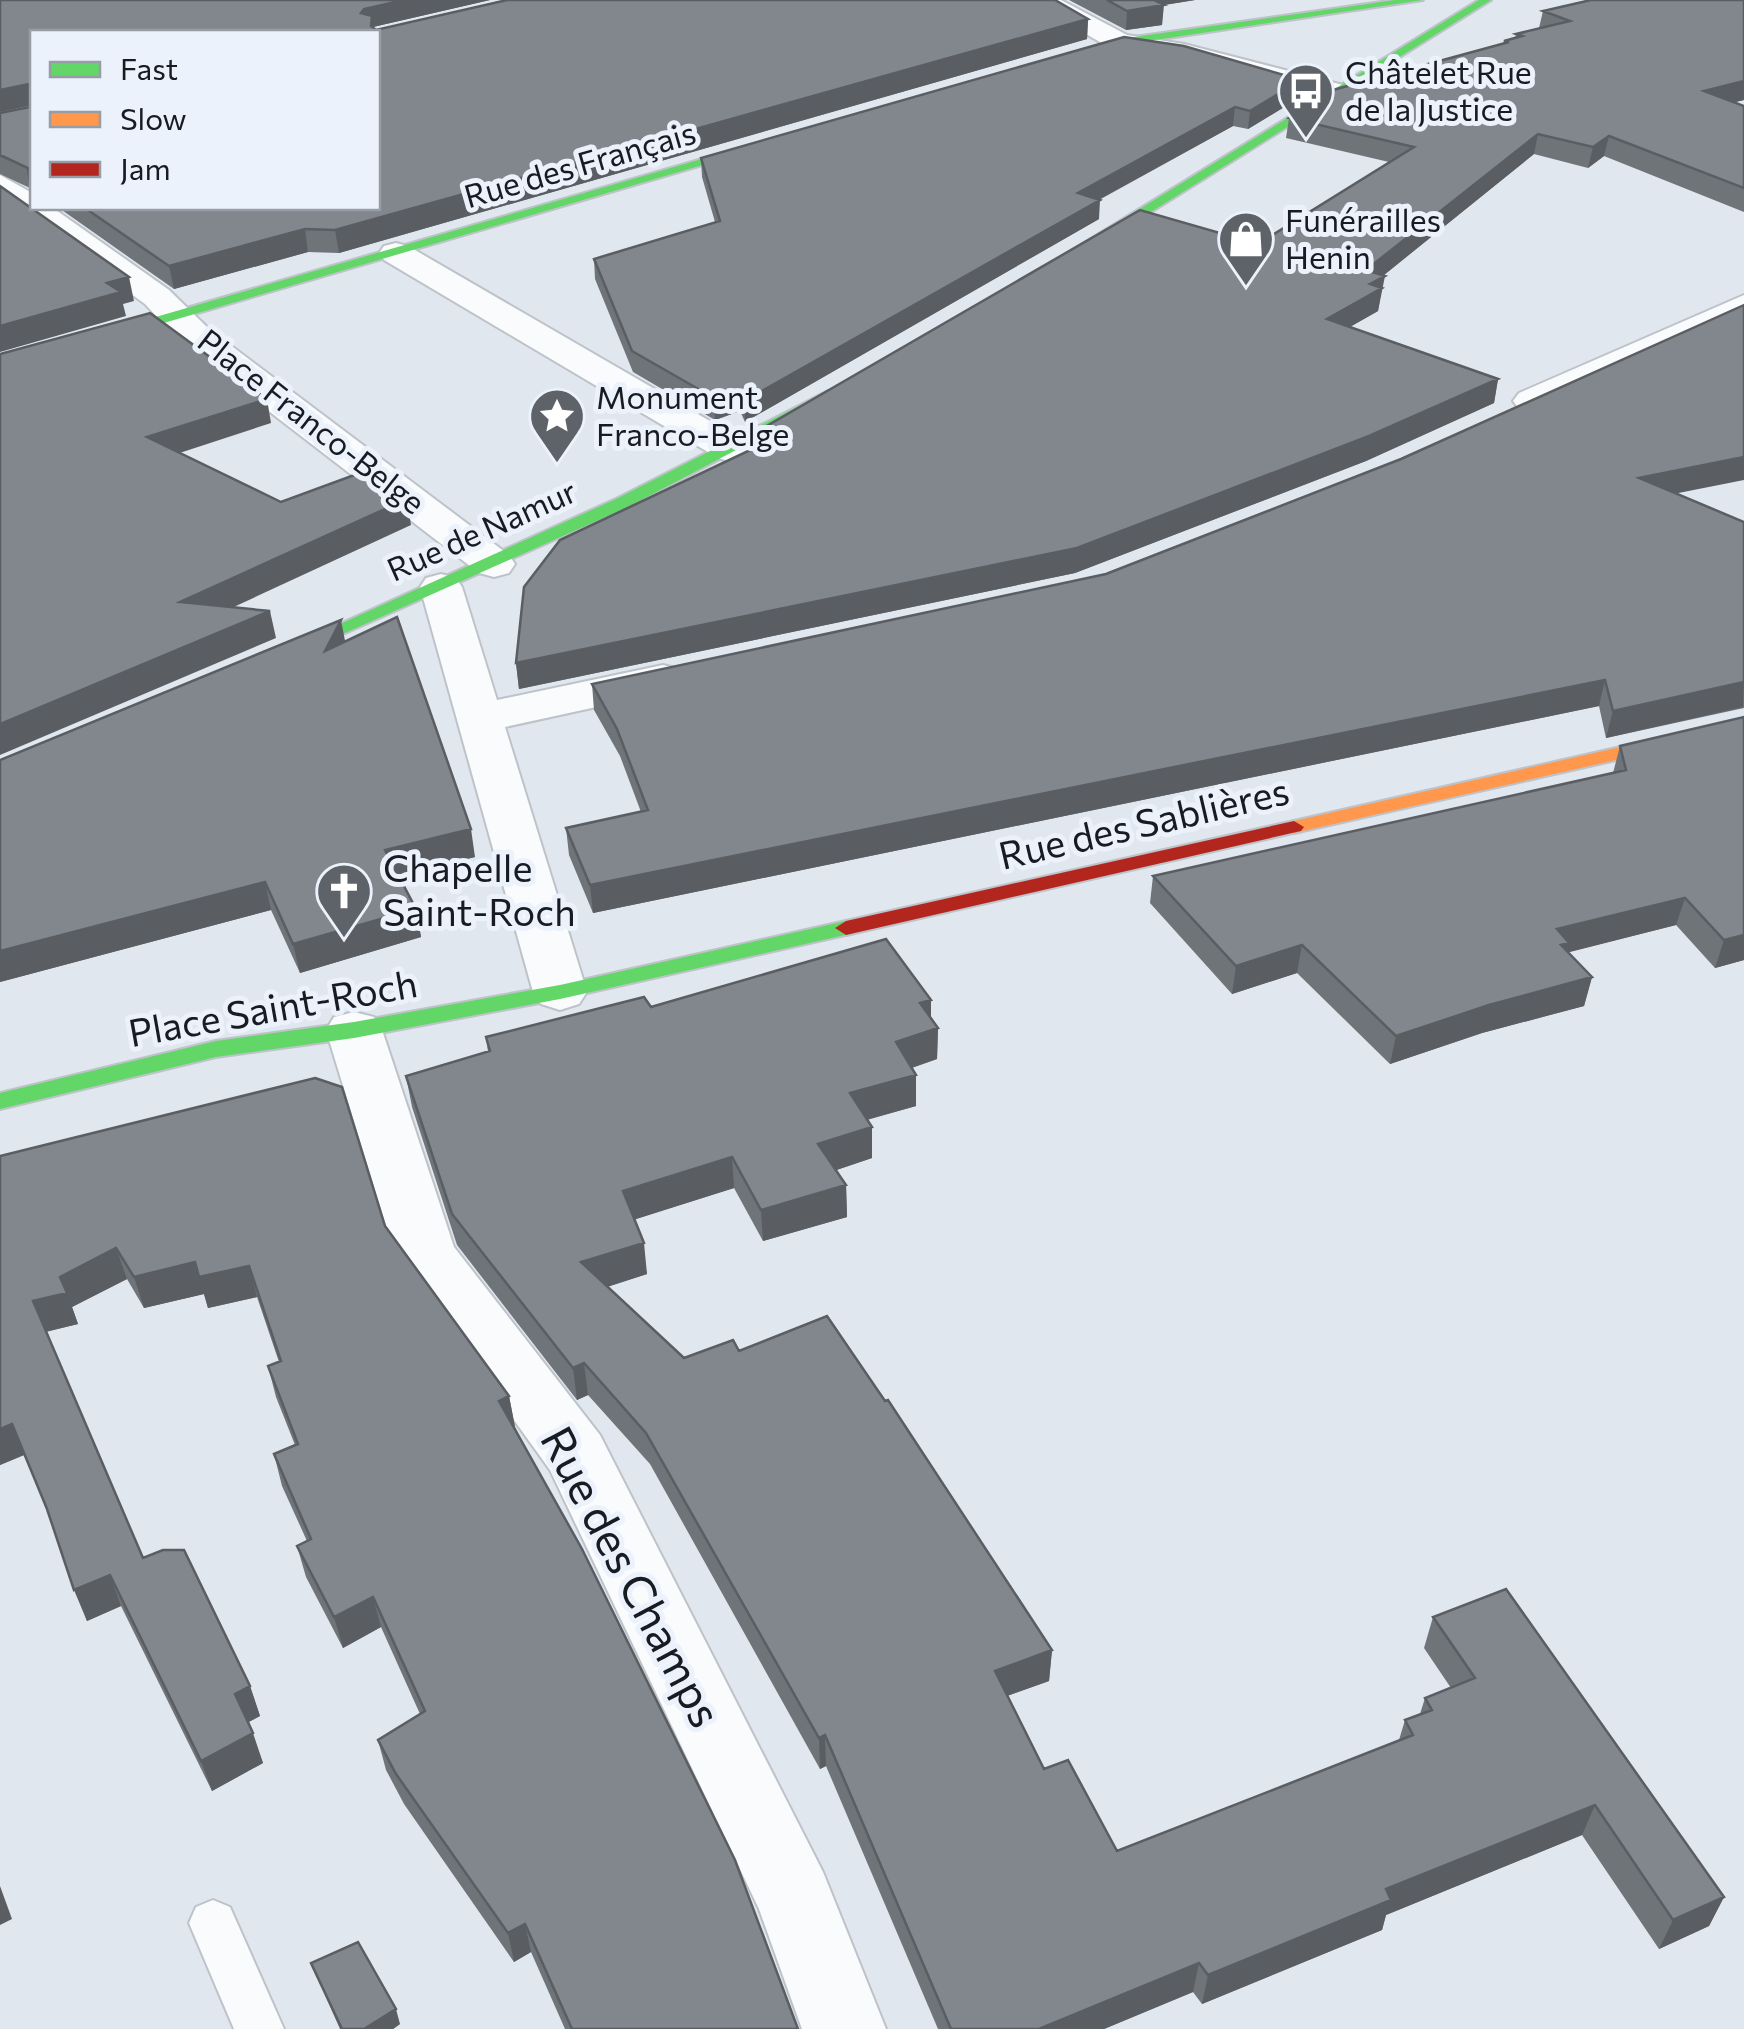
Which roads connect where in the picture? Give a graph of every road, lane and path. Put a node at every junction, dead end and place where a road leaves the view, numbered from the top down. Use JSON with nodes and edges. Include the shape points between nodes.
{"nodes":[{"id":1,"x":1041,"y":0,"type":"edge"},
{"id":2,"x":1418,"y":0,"type":"edge"},
{"id":3,"x":1486,"y":0,"type":"edge"},
{"id":4,"x":1120,"y":42,"type":"junction"},
{"id":5,"x":1052,"y":61,"type":"edge"},
{"id":6,"x":1338,"y":92,"type":"junction"},
{"id":7,"x":806,"y":134,"type":"edge"},
{"id":8,"x":0,"y":184,"type":"edge"},
{"id":9,"x":30,"y":206,"type":"edge"},
{"id":10,"x":35,"y":210,"type":"edge"},
{"id":11,"x":396,"y":253,"type":"junction"},
{"id":12,"x":1060,"y":261,"type":"edge"},
{"id":13,"x":1744,"y":305,"type":"edge"},
{"id":14,"x":178,"y":315,"type":"junction"},
{"id":15,"x":0,"y":368,"type":"edge"},
{"id":16,"x":843,"y":388,"type":"edge"},
{"id":17,"x":1501,"y":416,"type":"edge"},
{"id":18,"x":732,"y":450,"type":"junction"},
{"id":19,"x":494,"y":564,"type":"junction"},
{"id":20,"x":441,"y":587,"type":"junction"},
{"id":21,"x":257,"y":666,"type":"edge"},
{"id":22,"x":708,"y":669,"type":"edge"},
{"id":23,"x":480,"y":718,"type":"junction"},
{"id":24,"x":1744,"y":725,"type":"edge"},
{"id":25,"x":560,"y":992,"type":"junction"},
{"id":26,"x":354,"y":1030,"type":"junction"},
{"id":27,"x":0,"y":1100,"type":"edge"},
{"id":28,"x":213,"y":1923,"type":"dead end"},
{"id":29,"x":259,"y":2029,"type":"edge"},
{"id":30,"x":844,"y":2029,"type":"edge"}],
"edges":[{"from":1,"to":4,"type":"street"},
{"from":2,"to":4,"type":"main road"},
{"from":3,"to":6,"type":"main road"},
{"from":4,"to":5,"type":"main road"},
{"from":4,"to":6,"type":"street"},
{"from":6,"to":12,"type":"main road"},
{"from":7,"to":11,"type":"main road","name":"Rue des Français"},
{"from":8,"to":9,"type":"street","name":"Place Franco-Belge"},
{"from":10,"to":14,"type":"street","name":"Place Franco-Belge"},
{"from":11,"to":14,"type":"main road","name":"Rue des Français"},
{"from":11,"to":18,"type":"street"},
{"from":13,"to":17,"type":"street"},
{"from":14,"to":15,"type":"main road","name":"Rue des Français"},
{"from":14,"to":19,"type":"street","name":"Place Franco-Belge","via":[[196,336]]},
{"from":16,"to":18,"type":"main road","name":"Rue de Namur"},
{"from":18,"to":19,"type":"main road","name":"Rue de Namur"},
{"from":19,"to":20,"type":"main road","name":"Rue de Namur"},
{"from":20,"to":21,"type":"main road","name":"Rue de Namur"},
{"from":20,"to":23,"type":"street"},
{"from":22,"to":23,"type":"street"},
{"from":23,"to":25,"type":"street"},
{"from":24,"to":25,"type":"main road","name":"Rue des Sablières"},
{"from":25,"to":26,"type":"main road","name":"Place Saint-Roch"},
{"from":26,"to":27,"type":"main road","name":"Place Saint-Roch","via":[[216,1049]]},
{"from":26,"to":30,"type":"street","name":"Rue des Champs","via":[[426,1255],[576,1454],[795,1898]]},
{"from":28,"to":29,"type":"lane"}]}
